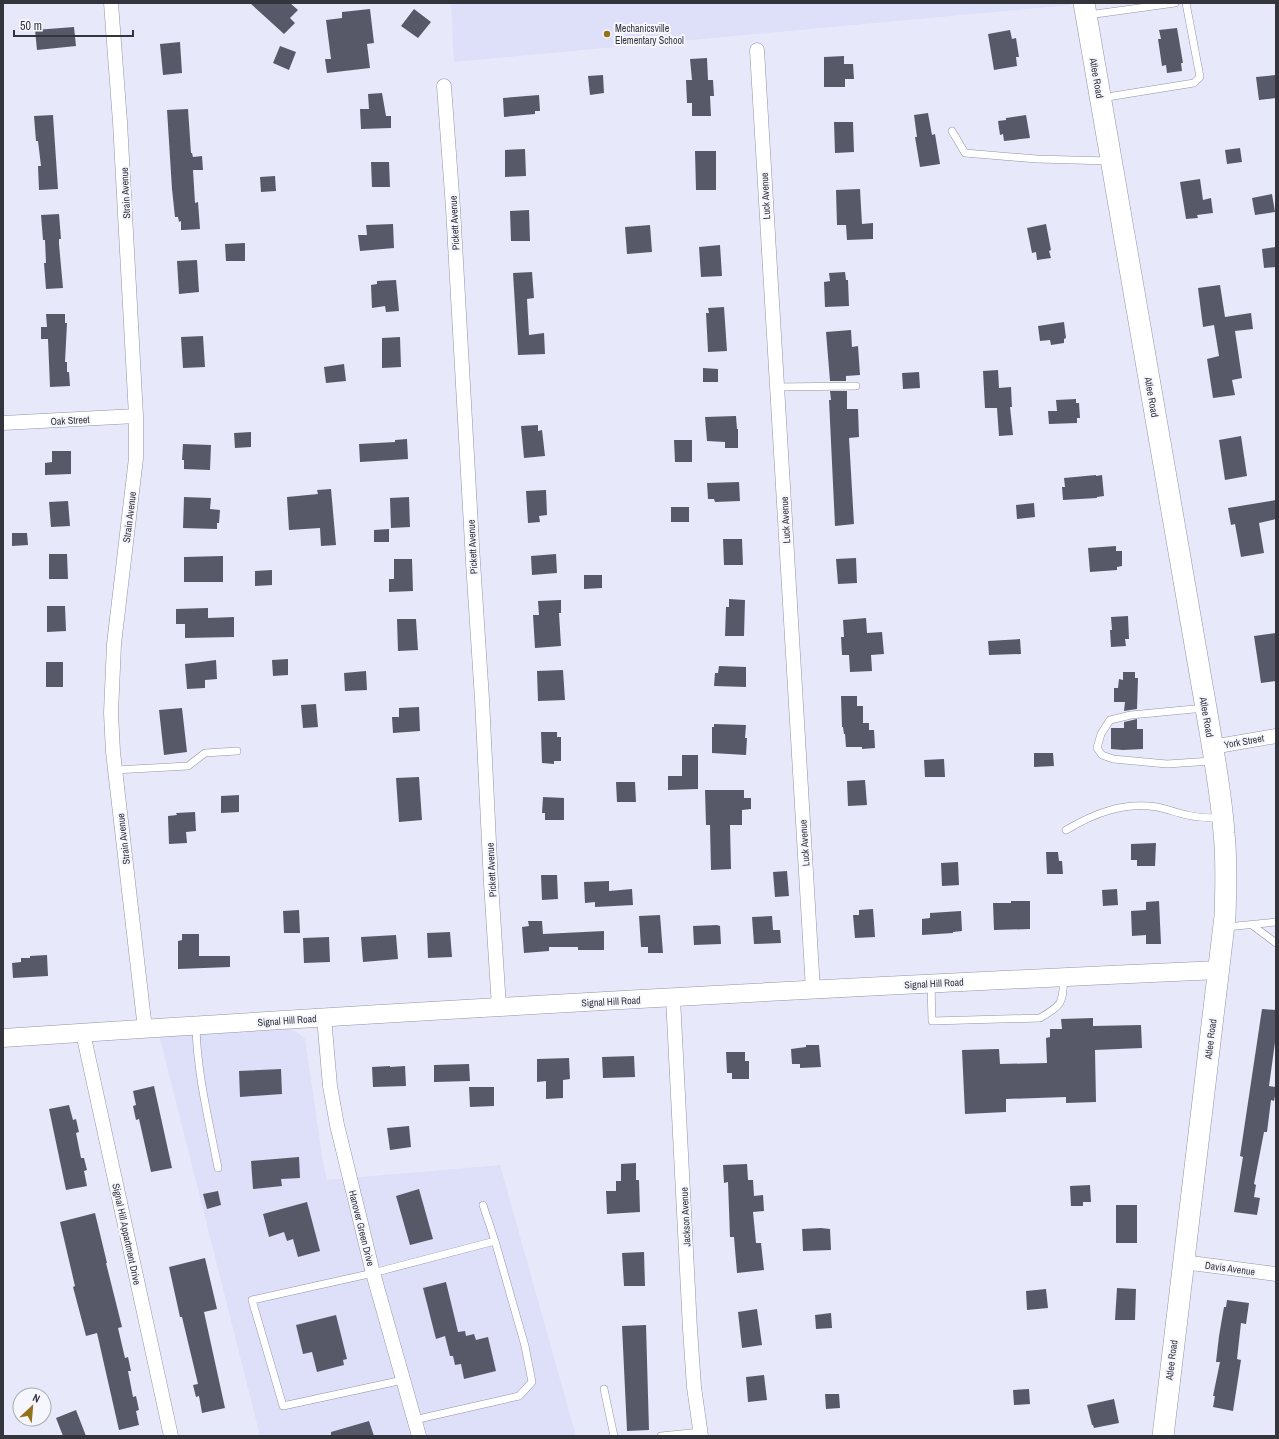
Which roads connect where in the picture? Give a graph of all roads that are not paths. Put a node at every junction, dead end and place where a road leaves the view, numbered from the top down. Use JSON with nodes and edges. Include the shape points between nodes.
{"nodes":[{"id":1,"x":111,"y":3,"type":"edge"},
{"id":2,"x":1175,"y":3,"type":"edge"},
{"id":3,"x":1186,"y":3,"type":"edge"},
{"id":4,"x":1138,"y":6,"type":"edge"},
{"id":5,"x":1085,"y":9,"type":"edge"},
{"id":6,"x":757,"y":50,"type":"dead end"},
{"id":7,"x":444,"y":86,"type":"dead end"},
{"id":8,"x":1100,"y":98,"type":"junction"},
{"id":9,"x":952,"y":131,"type":"dead end"},
{"id":10,"x":1111,"y":161,"type":"junction"},
{"id":11,"x":856,"y":386,"type":"dead end"},
{"id":12,"x":777,"y":387,"type":"junction"},
{"id":13,"x":136,"y":416,"type":"junction"},
{"id":14,"x":3,"y":423,"type":"edge"},
{"id":15,"x":1206,"y":708,"type":"junction"},
{"id":16,"x":1276,"y":736,"type":"edge"},
{"id":17,"x":237,"y":751,"type":"dead end"},
{"id":18,"x":1213,"y":754,"type":"junction"},
{"id":19,"x":115,"y":770,"type":"junction"},
{"id":20,"x":1223,"y":819,"type":"junction"},
{"id":21,"x":1066,"y":830,"type":"dead end"},
{"id":22,"x":1276,"y":922,"type":"edge"},
{"id":23,"x":1252,"y":925,"type":"junction"},
{"id":24,"x":1224,"y":928,"type":"junction"},
{"id":25,"x":1276,"y":943,"type":"edge"},
{"id":26,"x":1219,"y":970,"type":"junction"},
{"id":27,"x":1064,"y":977,"type":"junction"},
{"id":28,"x":931,"y":983,"type":"junction"},
{"id":29,"x":813,"y":990,"type":"junction"},
{"id":30,"x":673,"y":998,"type":"junction"},
{"id":31,"x":499,"y":1007,"type":"junction"},
{"id":32,"x":324,"y":1017,"type":"junction"},
{"id":33,"x":196,"y":1026,"type":"junction"},
{"id":34,"x":145,"y":1029,"type":"junction"},
{"id":35,"x":83,"y":1032,"type":"junction"},
{"id":36,"x":3,"y":1038,"type":"edge"},
{"id":37,"x":218,"y":1168,"type":"dead end"},
{"id":38,"x":483,"y":1205,"type":"dead end"},
{"id":39,"x":495,"y":1241,"type":"junction"},
{"id":40,"x":1183,"y":1262,"type":"junction"},
{"id":41,"x":374,"y":1273,"type":"junction"},
{"id":42,"x":1276,"y":1274,"type":"edge"},
{"id":43,"x":403,"y":1380,"type":"junction"},
{"id":44,"x":604,"y":1389,"type":"dead end"},
{"id":45,"x":414,"y":1420,"type":"junction"},
{"id":46,"x":701,"y":1434,"type":"edge"},
{"id":47,"x":171,"y":1436,"type":"edge"},
{"id":48,"x":419,"y":1436,"type":"edge"},
{"id":49,"x":614,"y":1436,"type":"edge"},
{"id":50,"x":661,"y":1436,"type":"edge"},
{"id":51,"x":1163,"y":1436,"type":"edge"}],
"edges":[{"from":1,"to":13,"type":"street","name":"Strain Avenue","via":[[122,146]]},
{"from":2,"to":4,"type":"lane"},
{"from":3,"to":8,"type":"lane","via":[[1200,77],[1194,83]]},
{"from":4,"to":5,"type":"lane"},
{"from":5,"to":8,"type":"main road","name":"Atlee Road"},
{"from":6,"to":12,"type":"street","name":"Luck Avenue"},
{"from":7,"to":31,"type":"street","name":"Pickett Avenue"},
{"from":8,"to":10,"type":"main road","name":"Atlee Road"},
{"from":9,"to":10,"type":"lane","via":[[965,153],[1037,159]]},
{"from":10,"to":15,"type":"main road","name":"Atlee Road"},
{"from":11,"to":12,"type":"lane"},
{"from":12,"to":29,"type":"street","name":"Luck Avenue"},
{"from":13,"to":14,"type":"street","name":"Oak Street"},
{"from":13,"to":19,"type":"street","name":"Strain Avenue","via":[[136,458],[114,644],[111,713]]},
{"from":15,"to":18,"type":"main road","name":"Atlee Road"},
{"from":15,"to":18,"type":"lane","via":[[1131,714],[1110,720],[1100,734],[1097,748],[1102,755],[1113,759],[1167,764]]},
{"from":16,"to":18,"type":"street","name":"York Street"},
{"from":17,"to":19,"type":"lane","via":[[205,753],[188,766]]},
{"from":18,"to":20,"type":"main road","name":"Atlee Road"},
{"from":19,"to":34,"type":"street","name":"Strain Avenue"},
{"from":20,"to":21,"type":"lane","via":[[1188,816],[1157,807],[1135,806],[1110,809],[1086,818]]},
{"from":20,"to":24,"type":"main road","name":"Atlee Road","via":[[1226,870]]},
{"from":22,"to":23,"type":"lane"},
{"from":23,"to":24,"type":"lane"},
{"from":23,"to":25,"type":"lane"},
{"from":24,"to":26,"type":"main road","name":"Atlee Road"},
{"from":26,"to":27,"type":"street","name":"Signal Hill Road"},
{"from":26,"to":40,"type":"main road","name":"Atlee Road"},
{"from":27,"to":28,"type":"street","name":"Signal Hill Road"},
{"from":27,"to":28,"type":"lane","via":[[1062,1001],[1056,1009],[1040,1018],[932,1021]]},
{"from":28,"to":29,"type":"street","name":"Signal Hill Road"},
{"from":29,"to":30,"type":"street","name":"Signal Hill Road"},
{"from":30,"to":31,"type":"street","name":"Signal Hill Road"},
{"from":30,"to":46,"type":"street","name":"Jackson Avenue","via":[[690,1329],[694,1387]]},
{"from":31,"to":32,"type":"street","name":"Signal Hill Road"},
{"from":32,"to":33,"type":"street","name":"Signal Hill Road"},
{"from":32,"to":41,"type":"street","name":"Hanover Green Drive","via":[[330,1086],[337,1125]]},
{"from":33,"to":34,"type":"street","name":"Signal Hill Road"},
{"from":33,"to":37,"type":"lane","via":[[199,1071]]},
{"from":34,"to":35,"type":"street","name":"Signal Hill Road"},
{"from":35,"to":36,"type":"street","name":"Signal Hill Road"},
{"from":35,"to":47,"type":"street","name":"Signal Hill Appartment Drive"},
{"from":38,"to":39,"type":"lane"},
{"from":39,"to":41,"type":"lane"},
{"from":39,"to":45,"type":"lane","via":[[525,1346],[532,1382],[519,1396]]},
{"from":40,"to":42,"type":"street","name":"Davis Avenue"},
{"from":40,"to":51,"type":"main road","name":"Atlee Road"},
{"from":41,"to":43,"type":"street","name":"Hanover Green Drive"},
{"from":41,"to":43,"type":"lane","via":[[252,1300],[283,1406]]},
{"from":43,"to":45,"type":"street","name":"Hanover Green Drive"},
{"from":44,"to":49,"type":"lane"},
{"from":45,"to":48,"type":"street","name":"Hanover Green Drive"},
{"from":46,"to":50,"type":"lane"}]}
